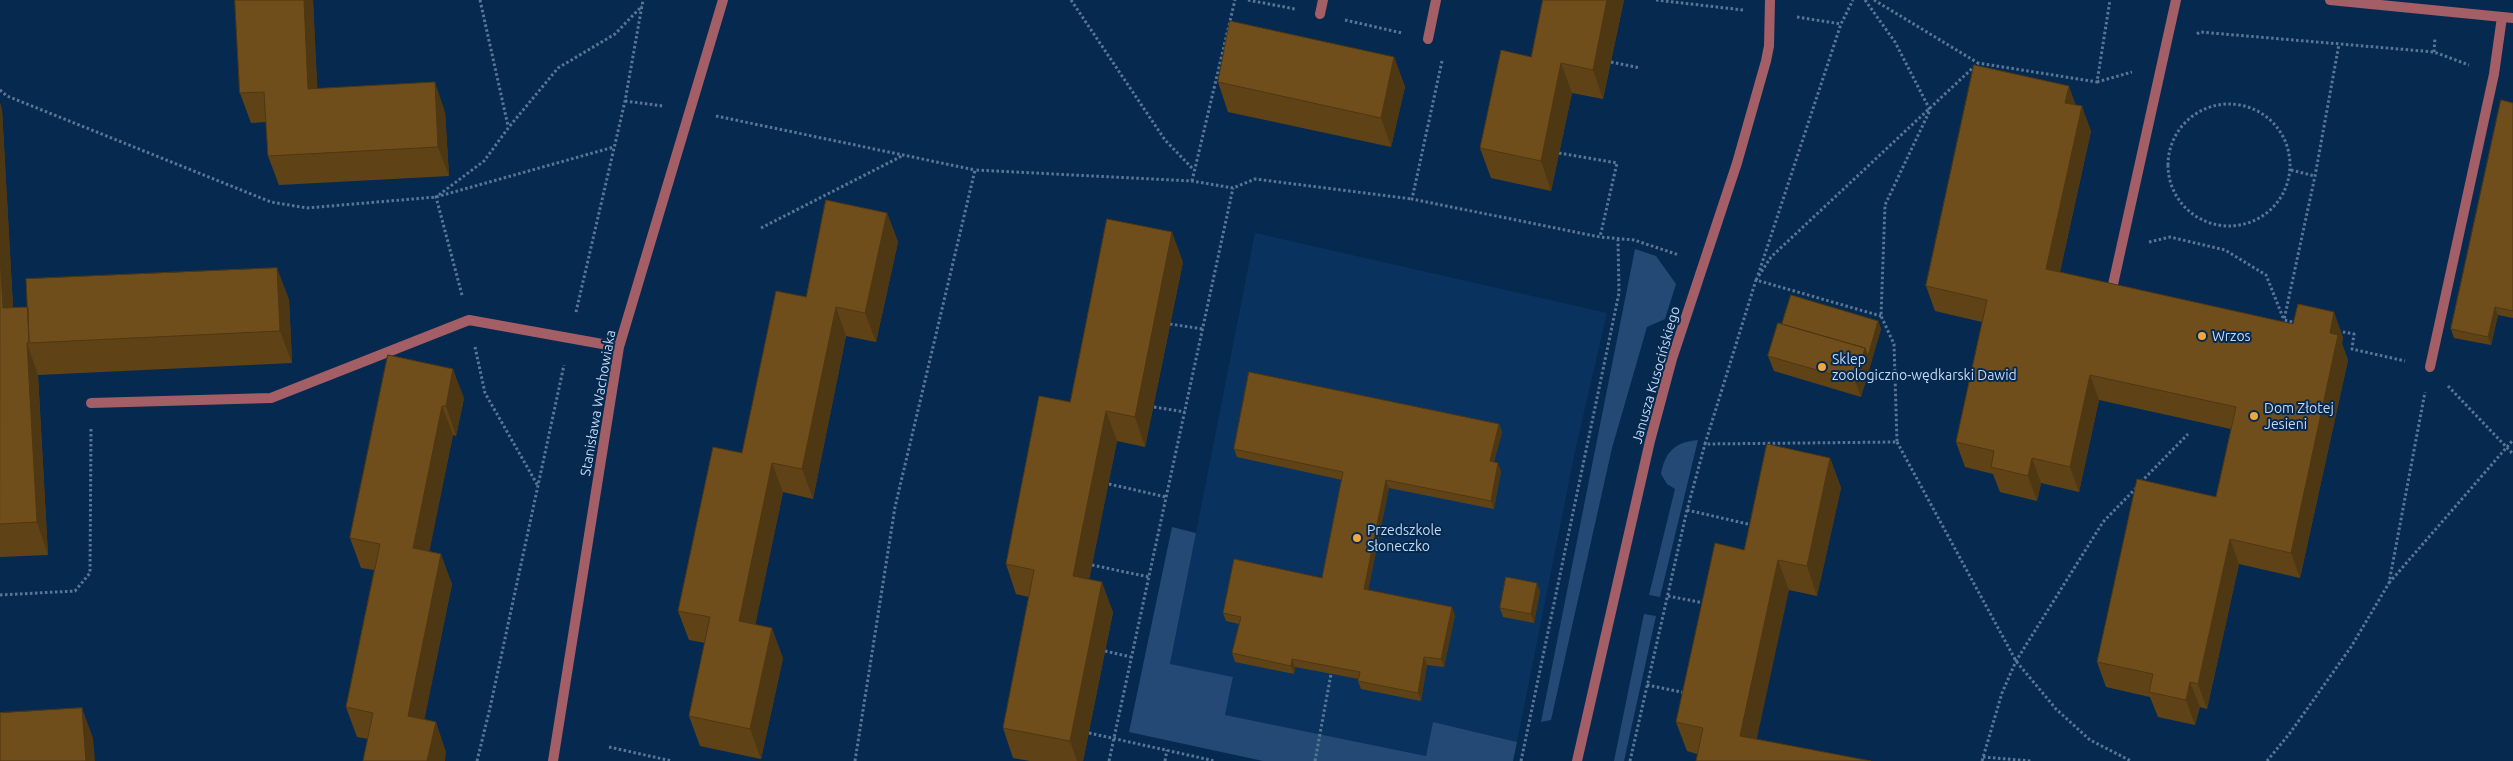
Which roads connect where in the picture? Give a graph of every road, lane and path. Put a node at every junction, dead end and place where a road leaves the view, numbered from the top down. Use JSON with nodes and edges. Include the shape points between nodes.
{"nodes":[{"id":1,"x":480,"y":0,"type":"edge"},
{"id":2,"x":643,"y":0,"type":"edge"},
{"id":3,"x":723,"y":0,"type":"edge"},
{"id":4,"x":1070,"y":0,"type":"edge"},
{"id":5,"x":1236,"y":0,"type":"edge"},
{"id":6,"x":1323,"y":0,"type":"edge"},
{"id":7,"x":1436,"y":0,"type":"edge"},
{"id":8,"x":1770,"y":0,"type":"edge"},
{"id":9,"x":1853,"y":0,"type":"edge"},
{"id":10,"x":1865,"y":0,"type":"edge"},
{"id":11,"x":1874,"y":0,"type":"edge"},
{"id":12,"x":2110,"y":0,"type":"edge"},
{"id":13,"x":2176,"y":0,"type":"edge"},
{"id":14,"x":2330,"y":0,"type":"edge"},
{"id":15,"x":642,"y":5,"type":"junction"},
{"id":16,"x":1320,"y":14,"type":"dead end"},
{"id":17,"x":2502,"y":16,"type":"junction"},
{"id":18,"x":2513,"y":18,"type":"edge"},
{"id":19,"x":1428,"y":39,"type":"dead end"},
{"id":20,"x":2339,"y":44,"type":"junction"},
{"id":21,"x":1444,"y":52,"type":"dead end"},
{"id":22,"x":1611,"y":62,"type":"dead end"},
{"id":23,"x":1978,"y":63,"type":"junction"},
{"id":24,"x":2160,"y":64,"type":"junction"},
{"id":25,"x":1640,"y":68,"type":"dead end"},
{"id":26,"x":2494,"y":74,"type":"junction"},
{"id":27,"x":2097,"y":82,"type":"junction"},
{"id":28,"x":0,"y":90,"type":"edge"},
{"id":29,"x":0,"y":96,"type":"edge"},
{"id":30,"x":7,"y":96,"type":"junction"},
{"id":31,"x":625,"y":101,"type":"junction"},
{"id":32,"x":691,"y":110,"type":"junction"},
{"id":33,"x":1930,"y":110,"type":"junction"},
{"id":34,"x":508,"y":127,"type":"junction"},
{"id":35,"x":614,"y":147,"type":"junction"},
{"id":36,"x":1559,"y":153,"type":"dead end"},
{"id":37,"x":903,"y":156,"type":"junction"},
{"id":38,"x":975,"y":170,"type":"junction"},
{"id":39,"x":1194,"y":170,"type":"junction"},
{"id":40,"x":2292,"y":170,"type":"junction"},
{"id":41,"x":2315,"y":176,"type":"junction"},
{"id":42,"x":1192,"y":180,"type":"junction"},
{"id":43,"x":1232,"y":188,"type":"junction"},
{"id":44,"x":436,"y":197,"type":"junction"},
{"id":45,"x":1412,"y":199,"type":"junction"},
{"id":46,"x":761,"y":228,"type":"dead end"},
{"id":47,"x":1600,"y":237,"type":"junction"},
{"id":48,"x":1618,"y":240,"type":"junction"},
{"id":49,"x":2121,"y":249,"type":"junction"},
{"id":50,"x":1703,"y":262,"type":"junction"},
{"id":51,"x":1756,"y":280,"type":"junction"},
{"id":52,"x":2112,"y":289,"type":"edge"},
{"id":53,"x":1881,"y":316,"type":"junction"},
{"id":54,"x":470,"y":320,"type":"junction"},
{"id":55,"x":2284,"y":320,"type":"junction"},
{"id":56,"x":1170,"y":324,"type":"dead end"},
{"id":57,"x":2300,"y":324,"type":"edge"},
{"id":58,"x":1203,"y":329,"type":"junction"},
{"id":59,"x":2336,"y":331,"type":"dead end"},
{"id":60,"x":2354,"y":334,"type":"dead end"},
{"id":61,"x":570,"y":338,"type":"junction"},
{"id":62,"x":619,"y":348,"type":"junction"},
{"id":63,"x":2430,"y":367,"type":"joint"},
{"id":64,"x":91,"y":403,"type":"joint"},
{"id":65,"x":1154,"y":407,"type":"dead end"},
{"id":66,"x":1185,"y":412,"type":"junction"},
{"id":67,"x":2188,"y":434,"type":"dead end"},
{"id":68,"x":2513,"y":440,"type":"edge"},
{"id":69,"x":1897,"y":442,"type":"junction"},
{"id":70,"x":1705,"y":444,"type":"junction"},
{"id":71,"x":1108,"y":484,"type":"dead end"},
{"id":72,"x":538,"y":486,"type":"junction"},
{"id":73,"x":1166,"y":497,"type":"junction"},
{"id":74,"x":1687,"y":510,"type":"junction"},
{"id":75,"x":1754,"y":525,"type":"edge"},
{"id":76,"x":1092,"y":564,"type":"dead end"},
{"id":77,"x":1149,"y":577,"type":"junction"},
{"id":78,"x":2388,"y":583,"type":"junction"},
{"id":79,"x":0,"y":594,"type":"edge"},
{"id":80,"x":1668,"y":596,"type":"junction"},
{"id":81,"x":1706,"y":604,"type":"edge"},
{"id":82,"x":1105,"y":651,"type":"dead end"},
{"id":83,"x":1131,"y":657,"type":"junction"},
{"id":84,"x":2016,"y":661,"type":"junction"},
{"id":85,"x":1331,"y":674,"type":"edge"},
{"id":86,"x":1647,"y":685,"type":"junction"},
{"id":87,"x":1686,"y":693,"type":"edge"},
{"id":88,"x":1089,"y":733,"type":"dead end"},
{"id":89,"x":1113,"y":740,"type":"junction"},
{"id":90,"x":609,"y":747,"type":"dead end"},
{"id":91,"x":1168,"y":750,"type":"junction"},
{"id":92,"x":1983,"y":759,"type":"edge"},
{"id":93,"x":477,"y":761,"type":"edge"},
{"id":94,"x":553,"y":761,"type":"edge"},
{"id":95,"x":672,"y":761,"type":"edge"},
{"id":96,"x":855,"y":761,"type":"edge"},
{"id":97,"x":1109,"y":761,"type":"edge"},
{"id":98,"x":1165,"y":761,"type":"edge"},
{"id":99,"x":1215,"y":761,"type":"edge"},
{"id":100,"x":1315,"y":761,"type":"edge"},
{"id":101,"x":1521,"y":761,"type":"edge"},
{"id":102,"x":1578,"y":761,"type":"edge"},
{"id":103,"x":1630,"y":761,"type":"edge"},
{"id":104,"x":2031,"y":761,"type":"edge"},
{"id":105,"x":2131,"y":761,"type":"edge"},
{"id":106,"x":2267,"y":761,"type":"edge"}],
"edges":[{"from":1,"to":34,"type":"path"},
{"from":2,"to":15,"type":"path"},
{"from":3,"to":32,"type":"street","name":"Stanisława Wachowiaka"},
{"from":4,"to":39,"type":"path","via":[[1165,140]]},
{"from":5,"to":39,"type":"path"},
{"from":6,"to":16,"type":"street"},
{"from":7,"to":19,"type":"street"},
{"from":8,"to":50,"type":"street","name":"Janusza Kusocińskiego","via":[[1766,61],[1737,163]]},
{"from":9,"to":51,"type":"path","via":[[1841,24]]},
{"from":10,"to":33,"type":"path","via":[[1895,42]]},
{"from":11,"to":23,"type":"path"},
{"from":12,"to":27,"type":"path"},
{"from":13,"to":24,"type":"street"},
{"from":14,"to":17,"type":"street"},
{"from":15,"to":31,"type":"path"},
{"from":15,"to":34,"type":"path","via":[[615,34],[558,68]]},
{"from":17,"to":18,"type":"street"},
{"from":17,"to":26,"type":"street"},
{"from":20,"to":24,"type":"path","via":[[2200,32]]},
{"from":20,"to":26,"type":"path","via":[[2434,52]]},
{"from":20,"to":41,"type":"path"},
{"from":21,"to":45,"type":"path"},
{"from":22,"to":25,"type":"path"},
{"from":23,"to":27,"type":"path"},
{"from":23,"to":33,"type":"path"},
{"from":24,"to":27,"type":"path"},
{"from":24,"to":49,"type":"street"},
{"from":26,"to":63,"type":"street"},
{"from":28,"to":30,"type":"path"},
{"from":29,"to":30,"type":"path"},
{"from":30,"to":44,"type":"path","via":[[271,202],[308,208]]},
{"from":31,"to":32,"type":"path"},
{"from":31,"to":35,"type":"path"},
{"from":32,"to":37,"type":"path"},
{"from":32,"to":62,"type":"street","name":"Stanisława Wachowiaka"},
{"from":33,"to":51,"type":"path","via":[[1771,257]]},
{"from":33,"to":53,"type":"path","via":[[1885,206]]},
{"from":34,"to":44,"type":"path","via":[[484,161]]},
{"from":35,"to":44,"type":"path"},
{"from":35,"to":61,"type":"path"},
{"from":36,"to":47,"type":"path","via":[[1617,163]]},
{"from":37,"to":38,"type":"path"},
{"from":37,"to":46,"type":"path"},
{"from":38,"to":42,"type":"path"},
{"from":38,"to":96,"type":"path","via":[[895,507]]},
{"from":39,"to":42,"type":"path"},
{"from":40,"to":40,"type":"path","via":[[2281,132],[2268,117],[2250,107],[2230,103],[2210,106],[2192,116],[2178,130],[2170,148],[2168,168],[2172,189],[2183,206],[2199,218],[2225,226],[2239,226],[2258,220],[2274,207]]},
{"from":40,"to":41,"type":"path"},
{"from":41,"to":55,"type":"path"},
{"from":42,"to":43,"type":"path"},
{"from":43,"to":45,"type":"path","via":[[1255,179]]},
{"from":43,"to":58,"type":"path"},
{"from":44,"to":54,"type":"path"},
{"from":45,"to":47,"type":"path"},
{"from":47,"to":48,"type":"path"},
{"from":48,"to":50,"type":"path","via":[[1634,240]]},
{"from":48,"to":101,"type":"path","via":[[1619,293]]},
{"from":49,"to":52,"type":"street"},
{"from":49,"to":55,"type":"path","via":[[2170,237],[2225,250],[2266,275]]},
{"from":50,"to":102,"type":"street","name":"Janusza Kusocińskiego","via":[[1650,441]]},
{"from":51,"to":53,"type":"path"},
{"from":51,"to":70,"type":"path"},
{"from":53,"to":69,"type":"path","via":[[1894,344]]},
{"from":54,"to":61,"type":"street"},
{"from":54,"to":64,"type":"street","via":[[271,398]]},
{"from":54,"to":72,"type":"path","via":[[485,394]]},
{"from":55,"to":57,"type":"path"},
{"from":56,"to":58,"type":"path"},
{"from":58,"to":66,"type":"path"},
{"from":59,"to":60,"type":"path"},
{"from":61,"to":62,"type":"street"},
{"from":61,"to":72,"type":"path"},
{"from":62,"to":94,"type":"street","name":"Stanisława Wachowiaka"},
{"from":63,"to":78,"type":"path"},
{"from":64,"to":79,"type":"path","via":[[90,573],[75,591]]},
{"from":65,"to":66,"type":"path"},
{"from":66,"to":73,"type":"path"},
{"from":67,"to":84,"type":"path","via":[[2103,522]]},
{"from":68,"to":78,"type":"path"},
{"from":69,"to":70,"type":"path"},
{"from":69,"to":84,"type":"path"},
{"from":70,"to":74,"type":"path"},
{"from":71,"to":73,"type":"path"},
{"from":72,"to":93,"type":"path"},
{"from":73,"to":77,"type":"path"},
{"from":74,"to":75,"type":"path"},
{"from":74,"to":80,"type":"path"},
{"from":76,"to":77,"type":"path"},
{"from":77,"to":83,"type":"path"},
{"from":78,"to":106,"type":"path","via":[[2351,647]]},
{"from":80,"to":81,"type":"path"},
{"from":80,"to":86,"type":"path"},
{"from":82,"to":83,"type":"path"},
{"from":83,"to":89,"type":"path"},
{"from":84,"to":92,"type":"path","via":[[2002,693]]},
{"from":84,"to":105,"type":"path","via":[[2056,709],[2090,740]]},
{"from":85,"to":100,"type":"path"},
{"from":86,"to":87,"type":"path"},
{"from":86,"to":103,"type":"path"},
{"from":88,"to":89,"type":"path"},
{"from":89,"to":91,"type":"path"},
{"from":89,"to":97,"type":"path"},
{"from":90,"to":95,"type":"path"},
{"from":91,"to":98,"type":"path"},
{"from":91,"to":99,"type":"path"},
{"from":92,"to":104,"type":"path"}]}
